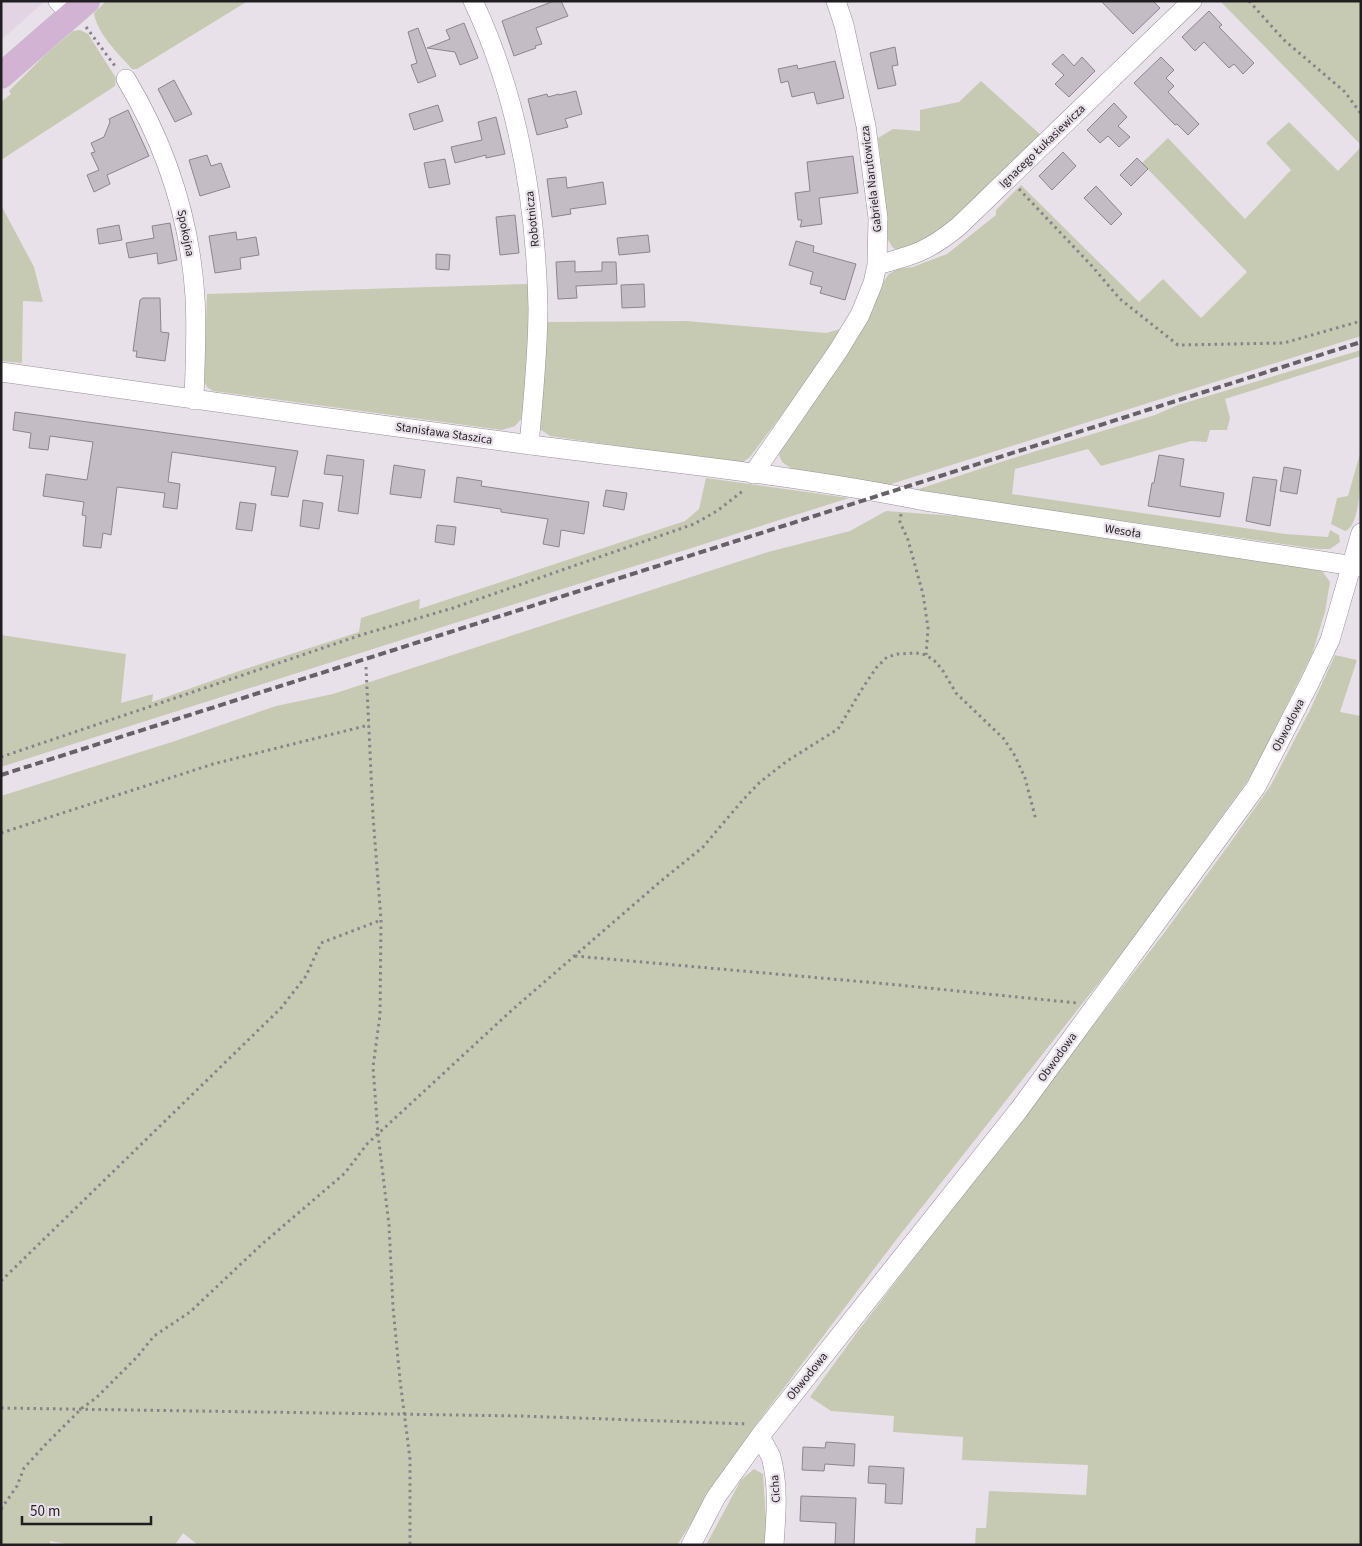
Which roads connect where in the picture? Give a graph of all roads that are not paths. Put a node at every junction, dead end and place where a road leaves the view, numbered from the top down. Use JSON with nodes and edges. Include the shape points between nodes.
{"nodes":[{"id":1,"x":473,"y":1,"type":"edge"},
{"id":2,"x":836,"y":1,"type":"edge"},
{"id":3,"x":1192,"y":1,"type":"edge"},
{"id":4,"x":73,"y":6,"type":"edge"},
{"id":5,"x":1,"y":76,"type":"edge"},
{"id":6,"x":126,"y":79,"type":"road end"},
{"id":7,"x":877,"y":264,"type":"junction"},
{"id":8,"x":1,"y":372,"type":"edge"},
{"id":9,"x":194,"y":400,"type":"junction"},
{"id":10,"x":529,"y":445,"type":"junction"},
{"id":11,"x":753,"y":474,"type":"junction"},
{"id":12,"x":895,"y":495,"type":"joint"},
{"id":13,"x":1361,"y":533,"type":"edge"},
{"id":14,"x":1356,"y":566,"type":"edge"},
{"id":15,"x":764,"y":1430,"type":"junction"},
{"id":16,"x":691,"y":1545,"type":"edge"},
{"id":17,"x":774,"y":1545,"type":"edge"}],
"edges":[{"from":1,"to":10,"type":"street","name":"Robotnicza","via":[[509,100],[533,224],[538,310]]},
{"from":2,"to":7,"type":"street","name":"Gabriela Narutowicza","via":[[866,126],[878,218]]},
{"from":3,"to":7,"type":"street","name":"Ignacego Łukasiewicza","via":[[941,241],[927,250]]},
{"from":4,"to":5,"type":"main road"},
{"from":6,"to":9,"type":"street","name":"Spokojna","via":[[154,130],[185,220],[195,297]]},
{"from":7,"to":11,"type":"street","name":"Gabriela Narutowicza","via":[[867,299],[852,328]]},
{"from":8,"to":9,"type":"street","name":"Stanisława Staszica"},
{"from":9,"to":10,"type":"street","name":"Stanisława Staszica"},
{"from":10,"to":11,"type":"street","name":"Stanisława Staszica"},
{"from":11,"to":12,"type":"street","name":"Stanisława Staszica"},
{"from":12,"to":14,"type":"street","name":"Wesoła"},
{"from":13,"to":14,"type":"street","name":"Obwodowa"},
{"from":14,"to":15,"type":"street","name":"Obwodowa","via":[[1330,640],[1256,787],[1018,1111]]},
{"from":15,"to":16,"type":"street","name":"Obwodowa","via":[[716,1496]]},
{"from":15,"to":17,"type":"street","name":"Cicha","via":[[774,1471]]}]}
